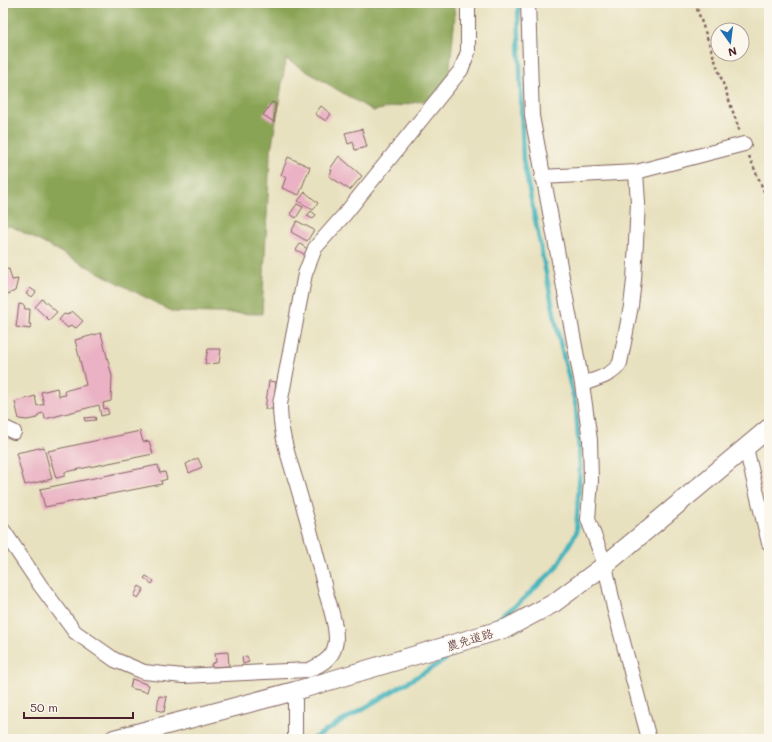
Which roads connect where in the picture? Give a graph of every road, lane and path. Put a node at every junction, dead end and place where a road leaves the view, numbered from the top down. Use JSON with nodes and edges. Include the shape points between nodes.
{"nodes":[{"id":1,"x":468,"y":3,"type":"edge"},
{"id":2,"x":528,"y":3,"type":"edge"},
{"id":3,"x":695,"y":3,"type":"edge"},
{"id":4,"x":744,"y":144,"type":"junction"},
{"id":5,"x":636,"y":172,"type":"junction"},
{"id":6,"x":542,"y":177,"type":"junction"},
{"id":7,"x":769,"y":203,"type":"edge"},
{"id":8,"x":582,"y":384,"type":"junction"},
{"id":9,"x":769,"y":428,"type":"edge"},
{"id":10,"x":746,"y":448,"type":"junction"},
{"id":11,"x":3,"y":530,"type":"edge"},
{"id":12,"x":769,"y":543,"type":"edge"},
{"id":13,"x":605,"y":565,"type":"junction"},
{"id":14,"x":313,"y":677,"type":"junction"},
{"id":15,"x":295,"y":691,"type":"junction"},
{"id":16,"x":114,"y":739,"type":"edge"},
{"id":17,"x":294,"y":739,"type":"edge"},
{"id":18,"x":649,"y":739,"type":"edge"}],
"edges":[{"from":1,"to":14,"type":"street","via":[[468,52],[461,70],[316,248],[305,274],[280,404],[280,424],[334,622],[336,646]]},
{"from":2,"to":6,"type":"street","via":[[530,96]]},
{"from":3,"to":4,"type":"path"},
{"from":4,"to":5,"type":"street"},
{"from":4,"to":7,"type":"path"},
{"from":5,"to":6,"type":"street"},
{"from":5,"to":8,"type":"street","via":[[638,203],[634,280],[620,362],[610,373]]},
{"from":6,"to":8,"type":"street"},
{"from":8,"to":13,"type":"street","via":[[590,440],[591,481],[588,519]]},
{"from":9,"to":10,"type":"street","name":"農免道路"},
{"from":10,"to":12,"type":"street"},
{"from":10,"to":13,"type":"street","name":"農免道路"},
{"from":11,"to":14,"type":"street","via":[[75,632],[115,660],[144,672],[182,676]]},
{"from":13,"to":14,"type":"street","name":"農免道路","via":[[554,603],[507,628]]},
{"from":13,"to":18,"type":"street"},
{"from":14,"to":15,"type":"street","name":"農免道路"},
{"from":15,"to":16,"type":"street","name":"農免道路"},
{"from":15,"to":17,"type":"street"}]}
